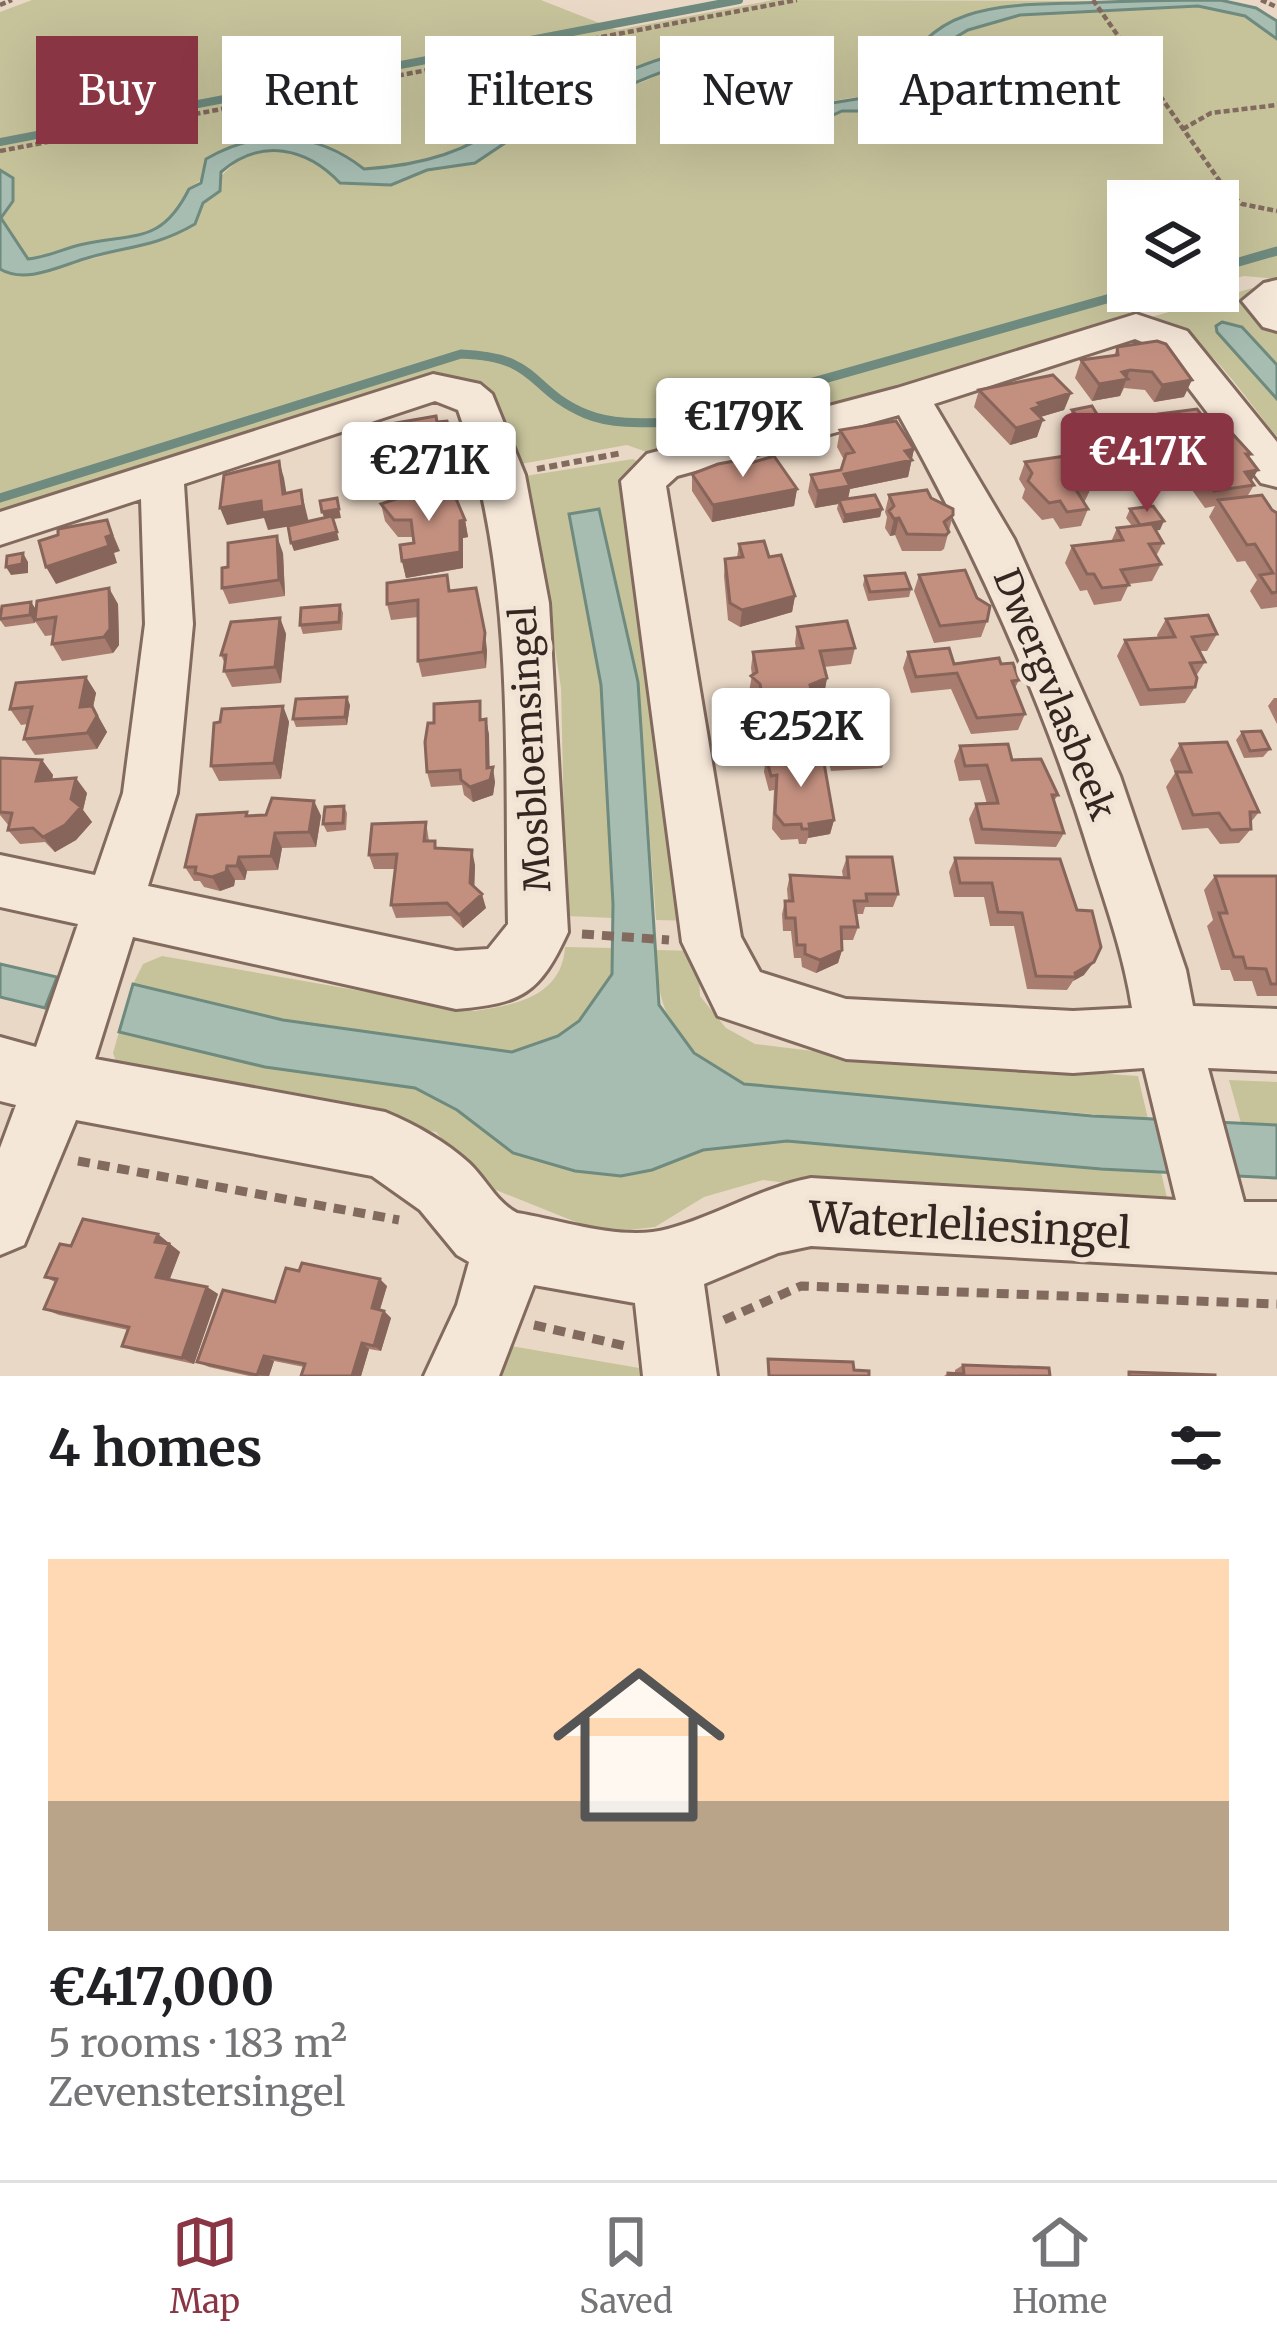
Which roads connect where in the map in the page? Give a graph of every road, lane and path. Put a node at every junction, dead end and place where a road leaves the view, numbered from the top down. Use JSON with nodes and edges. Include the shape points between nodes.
{"nodes":[{"id":1,"x":12,"y":0,"type":"edge"},
{"id":2,"x":797,"y":0,"type":"edge"},
{"id":3,"x":1093,"y":0,"type":"edge"},
{"id":4,"x":1261,"y":0,"type":"edge"},
{"id":5,"x":0,"y":5,"type":"edge"},
{"id":6,"x":1277,"y":7,"type":"edge"},
{"id":7,"x":1277,"y":105,"type":"edge"},
{"id":8,"x":1184,"y":129,"type":"junction"},
{"id":9,"x":0,"y":151,"type":"edge"},
{"id":10,"x":1277,"y":211,"type":"edge"},
{"id":11,"x":1277,"y":291,"type":"edge"},
{"id":12,"x":1277,"y":319,"type":"edge"},
{"id":13,"x":910,"y":398,"type":"junction"},
{"id":14,"x":662,"y":465,"type":"junction"},
{"id":15,"x":1277,"y":472,"type":"edge"},
{"id":16,"x":503,"y":475,"type":"junction"},
{"id":17,"x":162,"y":477,"type":"junction"},
{"id":18,"x":0,"y":529,"type":"edge"},
{"id":19,"x":0,"y":881,"type":"edge"},
{"id":20,"x":115,"y":907,"type":"junction"},
{"id":21,"x":538,"y":932,"type":"junction"},
{"id":22,"x":726,"y":969,"type":"junction"},
{"id":23,"x":1277,"y":1040,"type":"edge"},
{"id":24,"x":1175,"y":1063,"type":"junction"},
{"id":25,"x":27,"y":1077,"type":"edge"},
{"id":26,"x":34,"y":1153,"type":"junction"},
{"id":27,"x":0,"y":1221,"type":"edge"},
{"id":28,"x":1234,"y":1222,"type":"edge"},
{"id":29,"x":417,"y":1237,"type":"dead end"},
{"id":30,"x":509,"y":1246,"type":"junction"},
{"id":31,"x":666,"y":1265,"type":"junction"},
{"id":32,"x":1277,"y":1304,"type":"edge"},
{"id":33,"x":476,"y":1346,"type":"edge"},
{"id":34,"x":678,"y":1358,"type":"edge"}],
"edges":[{"from":1,"to":5,"type":"path"},
{"from":2,"to":9,"type":"path"},
{"from":3,"to":8,"type":"path"},
{"from":4,"to":6,"type":"path"},
{"from":7,"to":8,"type":"path","via":[[1210,113]]},
{"from":8,"to":10,"type":"path","via":[[1228,193]]},
{"from":11,"to":12,"type":"street","via":[[1261,302]]},
{"from":13,"to":14,"type":"street"},
{"from":13,"to":15,"type":"street","via":[[1136,326],[1173,340]]},
{"from":13,"to":24,"type":"street","name":"Dwergvlasbeek","via":[[992,538],[1094,776],[1156,970]]},
{"from":14,"to":16,"type":"path","via":[[633,451]]},
{"from":14,"to":22,"type":"street","via":[[643,482]]},
{"from":16,"to":17,"type":"street","name":"Mosbloemsingel","via":[[477,404],[433,387]]},
{"from":16,"to":21,"type":"street","name":"Mosbloemsingel","via":[[525,603]]},
{"from":17,"to":18,"type":"street","name":"Mosbloemsingel"},
{"from":17,"to":20,"type":"street","via":[[169,624],[150,793]]},
{"from":19,"to":20,"type":"street"},
{"from":20,"to":21,"type":"street","name":"Mosbloemsingel","via":[[456,980],[504,976]]},
{"from":20,"to":25,"type":"street"},
{"from":21,"to":22,"type":"path"},
{"from":22,"to":24,"type":"street","via":[[846,1029],[1073,1042]]},
{"from":23,"to":24,"type":"street"},
{"from":24,"to":28,"type":"street","name":"Dwergvlasbeek"},
{"from":25,"to":26,"type":"street"},
{"from":25,"to":30,"type":"street","name":"Waterleliesingel","via":[[385,1145],[443,1186],[481,1231]]},
{"from":26,"to":27,"type":"street"},
{"from":26,"to":29,"type":"path","via":[[402,1221]]},
{"from":28,"to":31,"type":"street","name":"Waterleliesingel","via":[[811,1212]]},
{"from":30,"to":31,"type":"street","name":"Waterleliesingel","via":[[638,1268]]},
{"from":30,"to":33,"type":"street"},
{"from":31,"to":34,"type":"street"},
{"from":32,"to":34,"type":"path","name":"Waterleliesingel","via":[[801,1286]]},
{"from":33,"to":34,"type":"path","name":"Waterleliesingel","via":[[634,1348]]}]}
